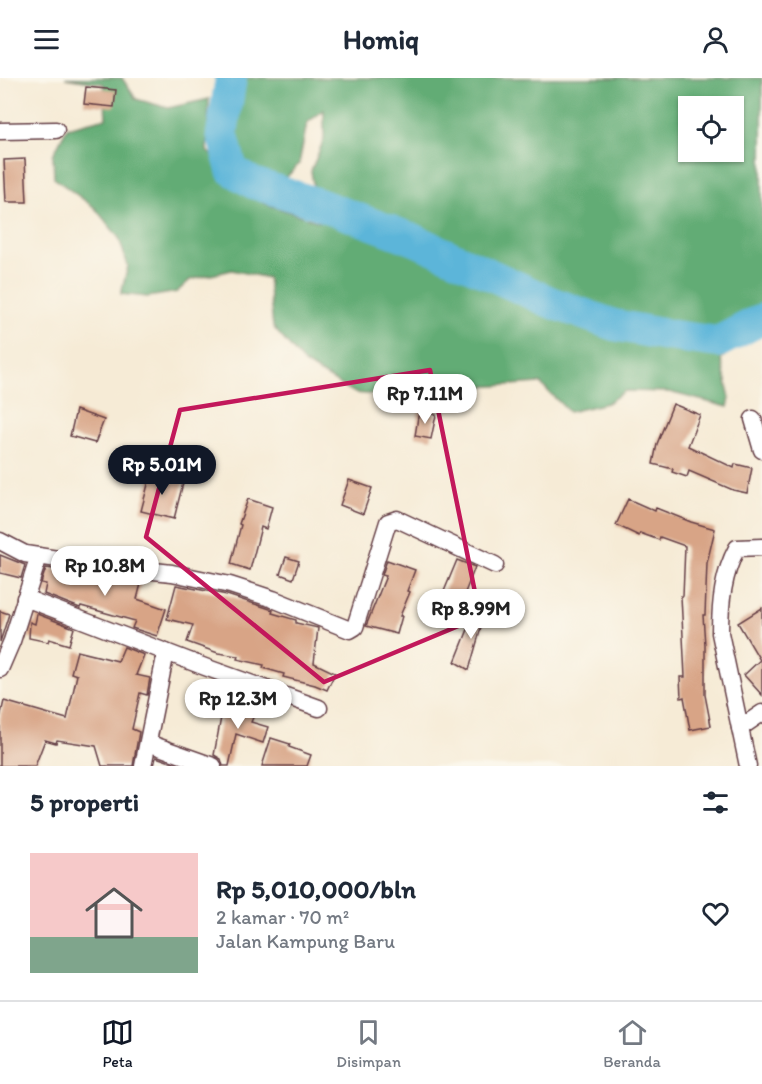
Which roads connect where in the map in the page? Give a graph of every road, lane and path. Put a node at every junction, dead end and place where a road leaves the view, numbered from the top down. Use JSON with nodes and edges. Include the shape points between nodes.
{"nodes":[{"id":1,"x":56,"y":130,"type":"dead end"},
{"id":2,"x":0,"y":131,"type":"edge"},
{"id":3,"x":753,"y":419,"type":"dead end"},
{"id":4,"x":762,"y":450,"type":"edge"},
{"id":5,"x":0,"y":541,"type":"edge"},
{"id":6,"x":762,"y":547,"type":"edge"},
{"id":7,"x":39,"y":556,"type":"junction"},
{"id":8,"x":495,"y":565,"type":"dead end"},
{"id":9,"x":25,"y":598,"type":"junction"},
{"id":10,"x":166,"y":652,"type":"junction"},
{"id":11,"x":0,"y":669,"type":"edge"},
{"id":12,"x":319,"y":708,"type":"dead end"},
{"id":13,"x":762,"y":712,"type":"edge"},
{"id":14,"x":740,"y":728,"type":"junction"},
{"id":15,"x":148,"y":743,"type":"junction"},
{"id":16,"x":753,"y":762,"type":"edge"},
{"id":17,"x":143,"y":766,"type":"edge"},
{"id":18,"x":213,"y":766,"type":"edge"}],
"edges":[{"from":1,"to":2,"type":"street"},
{"from":3,"to":4,"type":"street"},
{"from":5,"to":7,"type":"street","via":[[16,551]]},
{"from":6,"to":14,"type":"street","via":[[737,548],[730,560],[722,596],[720,633]]},
{"from":7,"to":8,"type":"street","via":[[172,573],[230,585],[350,630],[355,627],[391,520]]},
{"from":7,"to":9,"type":"street"},
{"from":9,"to":10,"type":"street"},
{"from":9,"to":11,"type":"street"},
{"from":10,"to":12,"type":"street"},
{"from":10,"to":15,"type":"street"},
{"from":13,"to":14,"type":"street"},
{"from":14,"to":16,"type":"street"},
{"from":15,"to":17,"type":"street"},
{"from":15,"to":18,"type":"street"}]}
